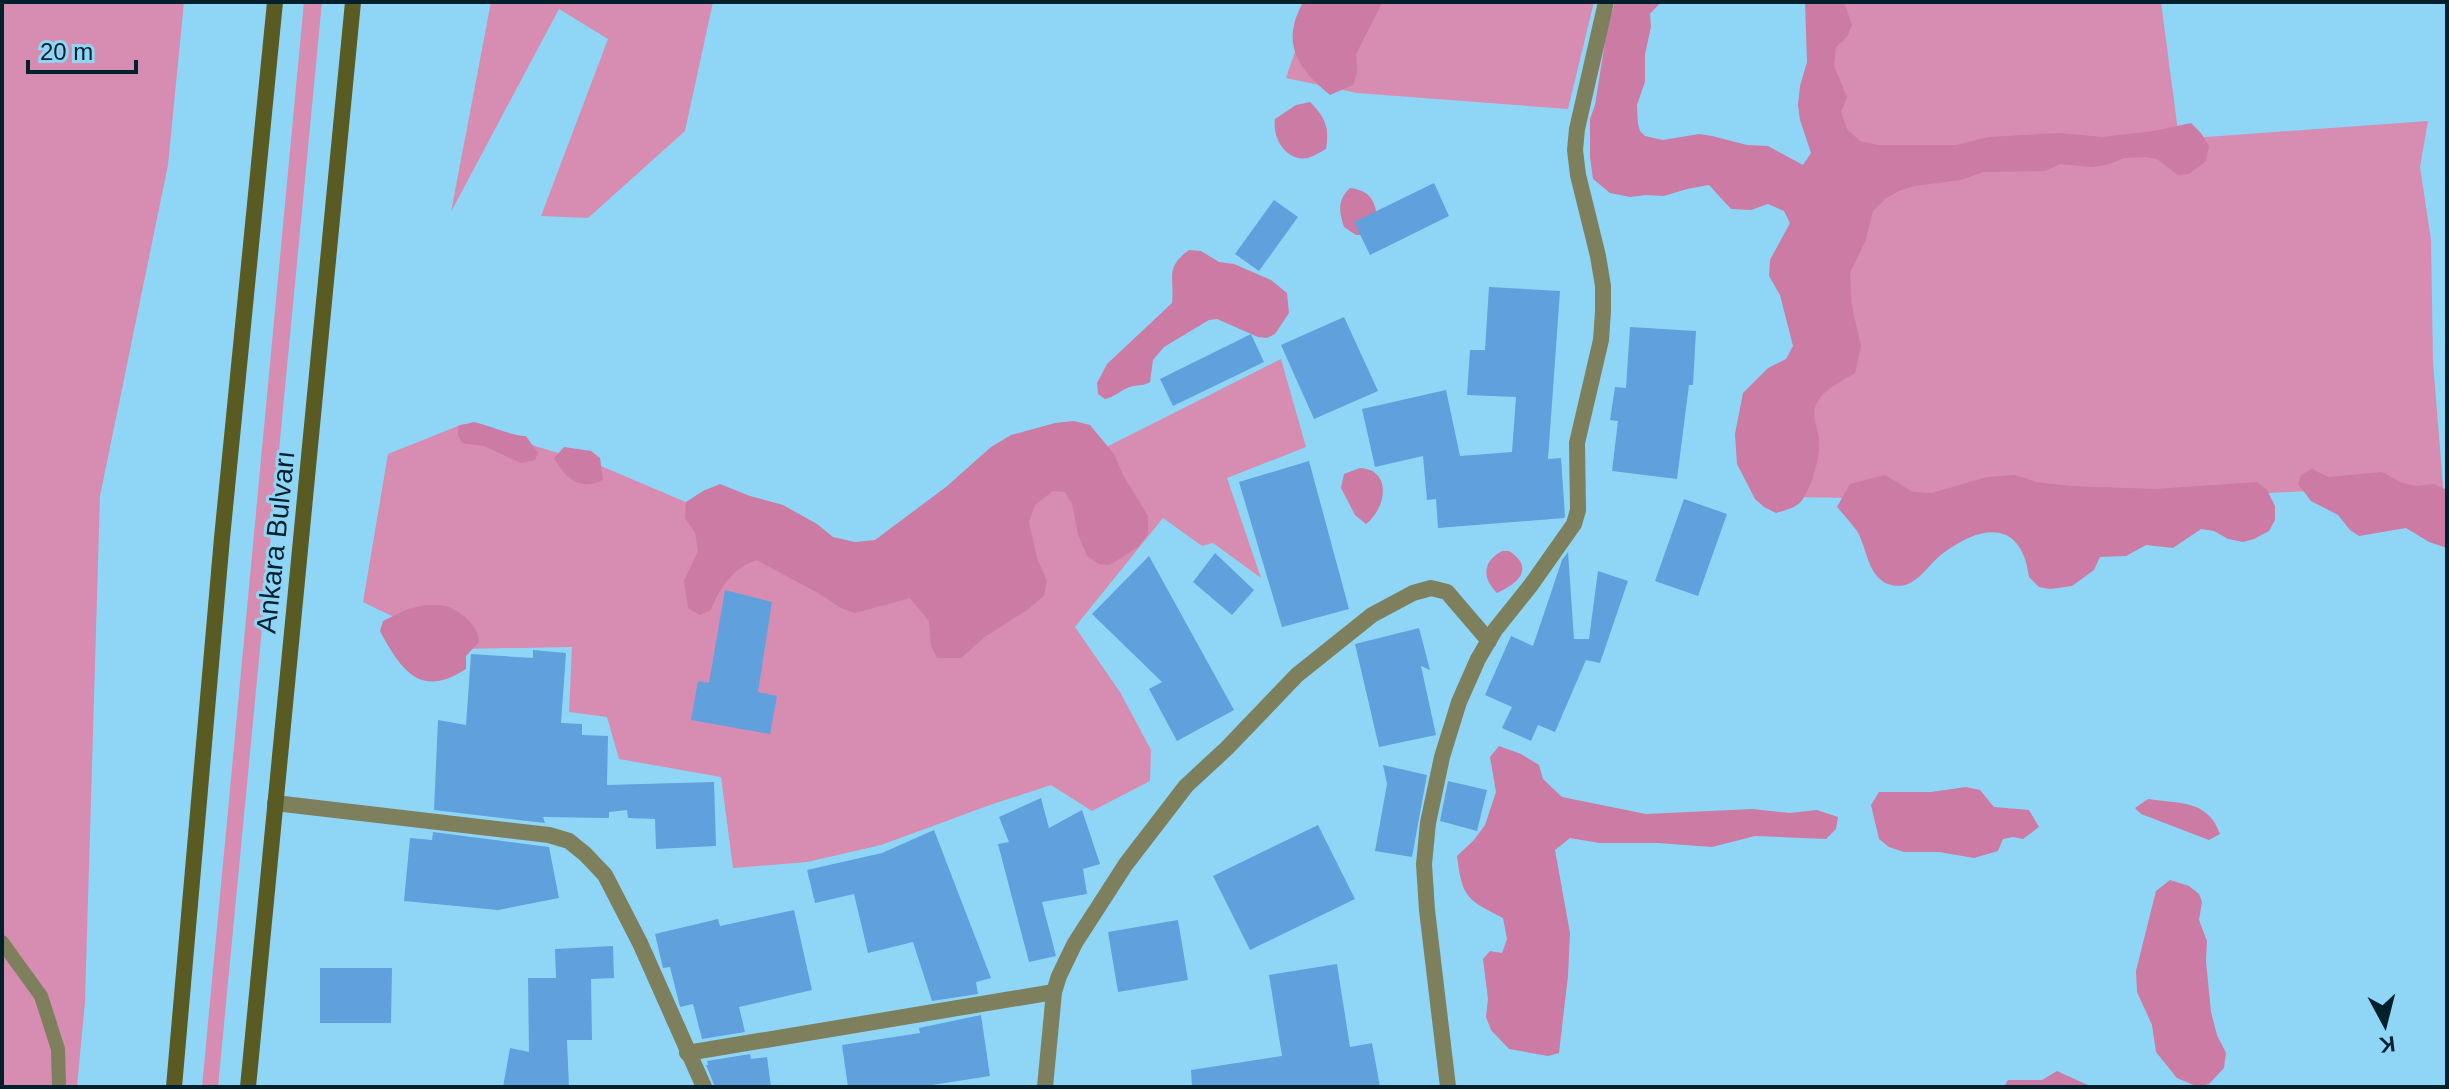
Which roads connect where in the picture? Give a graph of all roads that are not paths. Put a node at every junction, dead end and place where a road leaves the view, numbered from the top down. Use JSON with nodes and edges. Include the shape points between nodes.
{"nodes":[{"id":1,"x":275,"y":2,"type":"edge"},
{"id":2,"x":353,"y":2,"type":"edge"},
{"id":3,"x":1606,"y":2,"type":"edge"},
{"id":4,"x":1489,"y":641,"type":"junction"},
{"id":5,"x":275,"y":803,"type":"junction"},
{"id":6,"x":2,"y":942,"type":"edge"},
{"id":7,"x":1054,"y":992,"type":"junction"},
{"id":8,"x":687,"y":1053,"type":"junction"},
{"id":9,"x":59,"y":1087,"type":"edge"},
{"id":10,"x":174,"y":1087,"type":"edge"},
{"id":11,"x":248,"y":1087,"type":"edge"},
{"id":12,"x":704,"y":1087,"type":"edge"},
{"id":13,"x":1045,"y":1087,"type":"edge"},
{"id":14,"x":1448,"y":1087,"type":"edge"}],
"edges":[{"from":1,"to":10,"type":"main road","name":"Ankara Bulvarı"},
{"from":2,"to":5,"type":"main road","name":"Ankara Bulvarı"},
{"from":3,"to":4,"type":"street","via":[[1575,150],[1603,299],[1601,340],[1577,443],[1578,510],[1568,533]]},
{"from":4,"to":7,"type":"street","via":[[1447,592],[1431,588],[1372,615],[1342,638],[1297,675],[1186,786],[1075,943]]},
{"from":4,"to":14,"type":"street","via":[[1459,702],[1442,757],[1424,864]]},
{"from":5,"to":8,"type":"street","via":[[569,841],[611,885]]},
{"from":5,"to":11,"type":"main road","name":"Ankara Bulvarı"},
{"from":6,"to":9,"type":"lane","via":[[41,996],[58,1049]]},
{"from":7,"to":8,"type":"street"},
{"from":7,"to":13,"type":"street"},
{"from":8,"to":12,"type":"street"}]}
